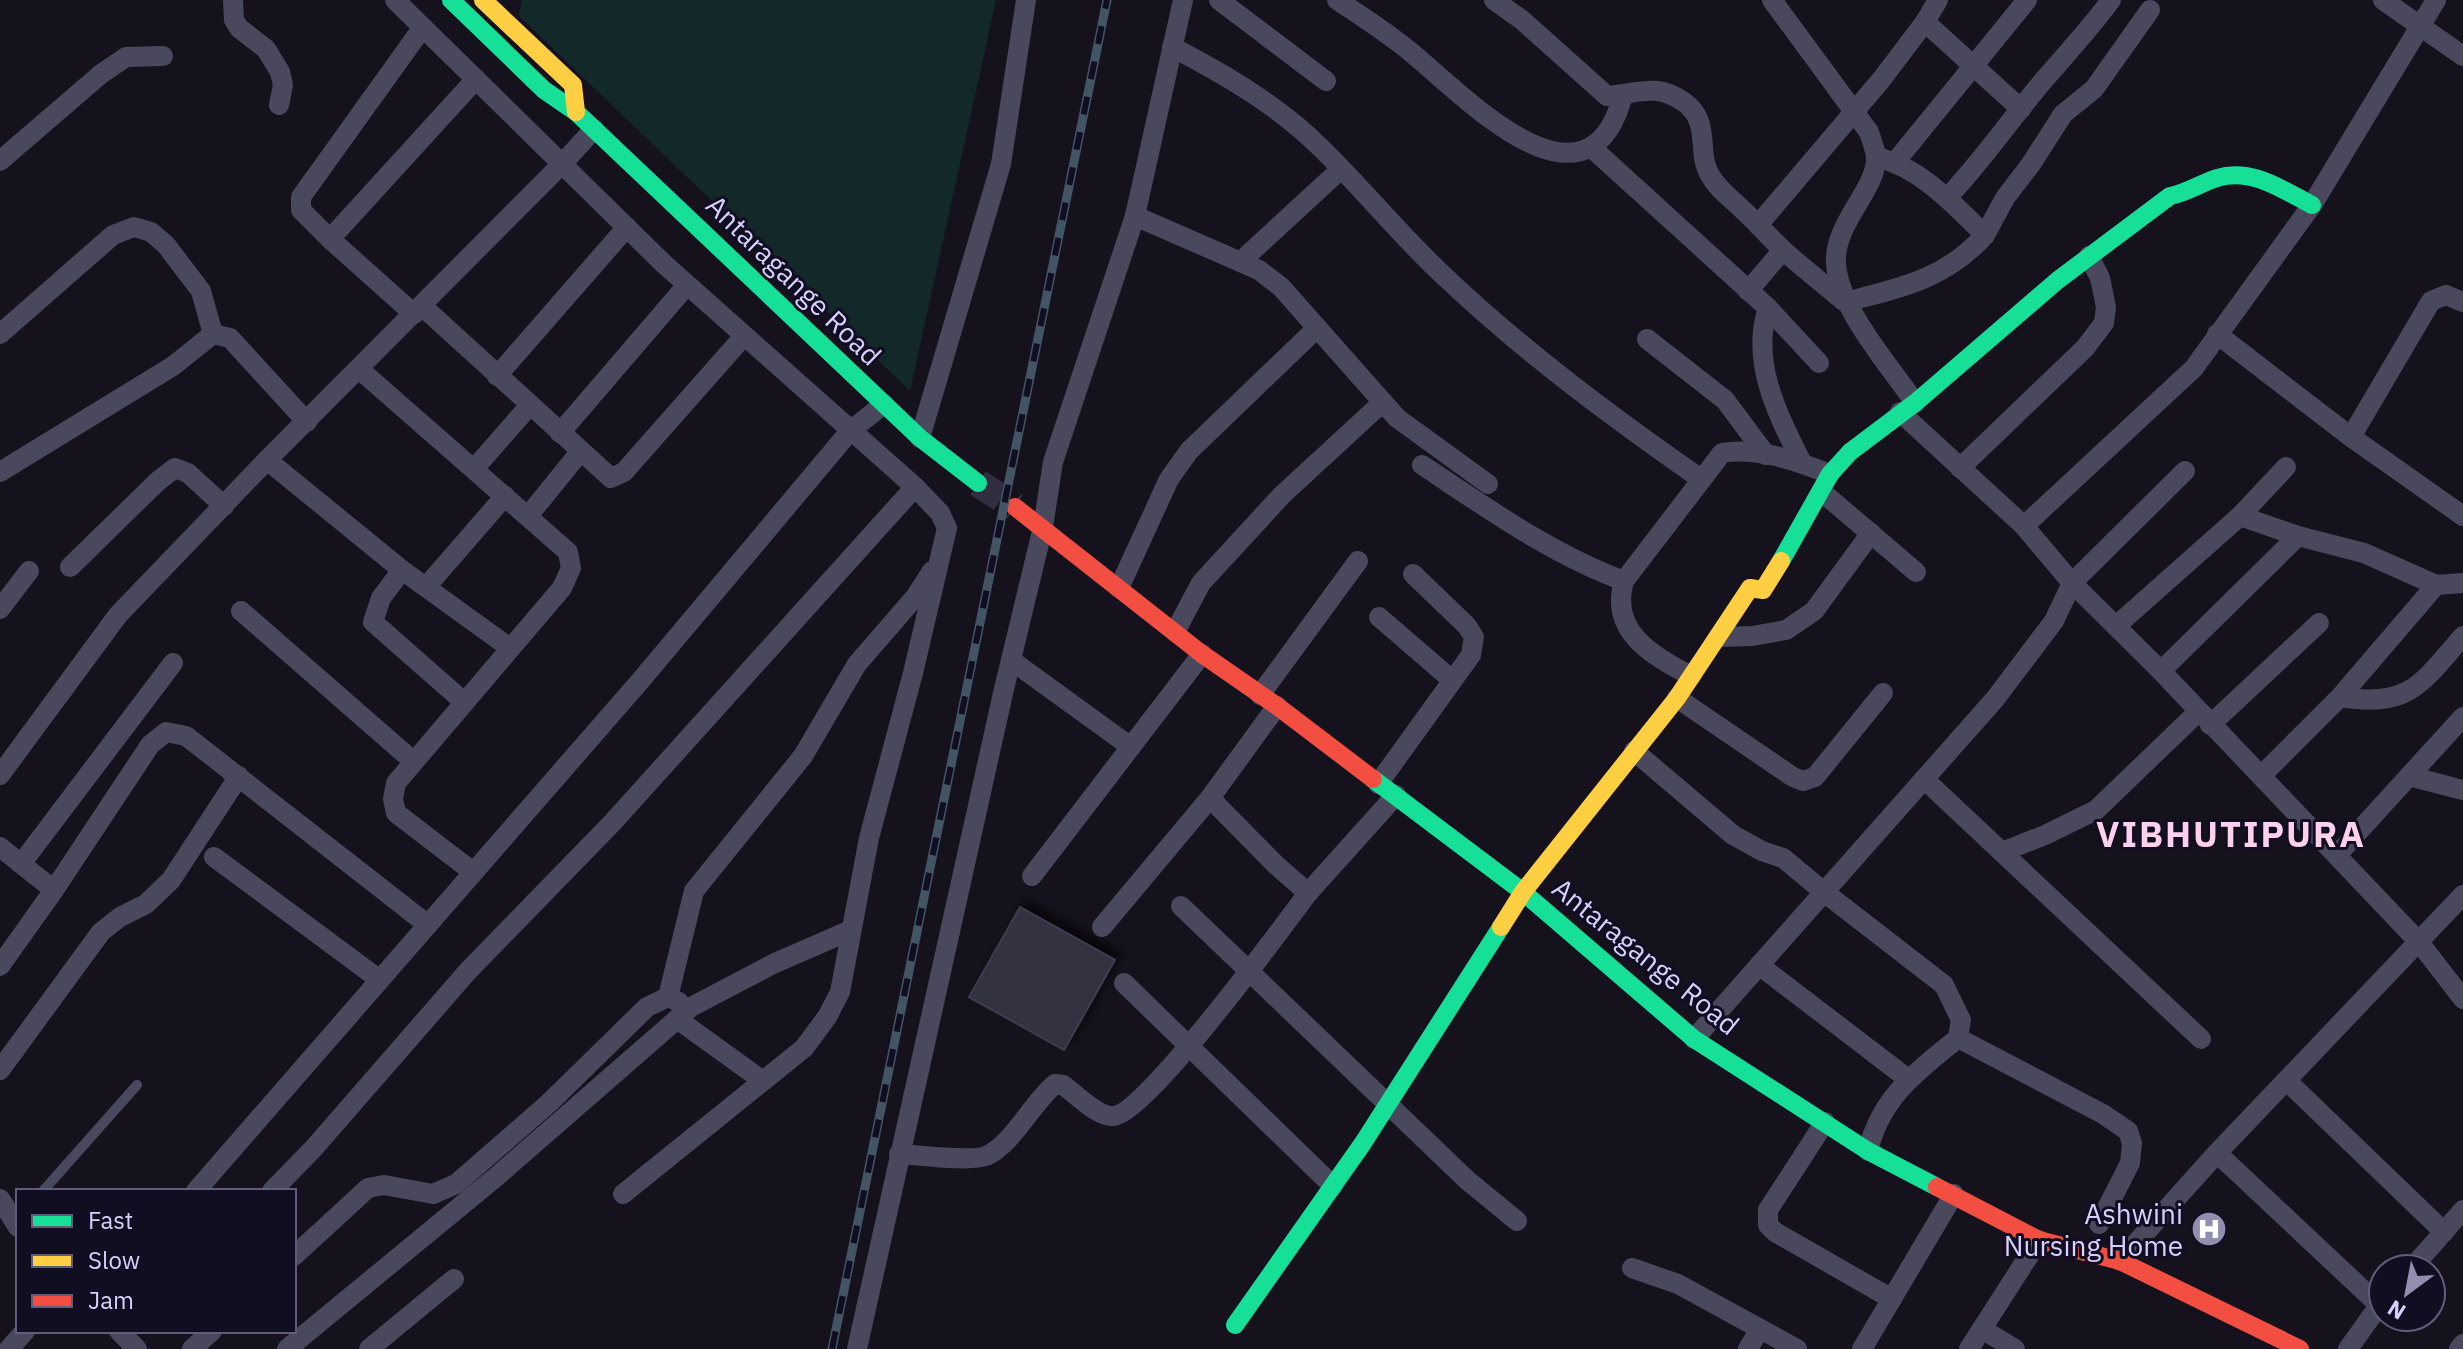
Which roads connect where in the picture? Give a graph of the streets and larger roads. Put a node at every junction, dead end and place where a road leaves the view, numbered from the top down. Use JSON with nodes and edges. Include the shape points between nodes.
{"nodes":[{"id":1,"x":233,"y":0,"type":"edge"},
{"id":2,"x":395,"y":0,"type":"edge"},
{"id":3,"x":451,"y":0,"type":"edge"},
{"id":4,"x":483,"y":0,"type":"edge"},
{"id":5,"x":1026,"y":0,"type":"edge"},
{"id":6,"x":1183,"y":0,"type":"edge"},
{"id":7,"x":1219,"y":0,"type":"edge"},
{"id":8,"x":1337,"y":0,"type":"edge"},
{"id":9,"x":1494,"y":0,"type":"edge"},
{"id":10,"x":1938,"y":0,"type":"edge"},
{"id":11,"x":2027,"y":0,"type":"edge"},
{"id":12,"x":2111,"y":0,"type":"edge"},
{"id":13,"x":2383,"y":0,"type":"edge"},
{"id":14,"x":2436,"y":0,"type":"edge"},
{"id":15,"x":1784,"y":5,"type":"edge"},
{"id":16,"x":2150,"y":10,"type":"dead end"},
{"id":17,"x":1925,"y":22,"type":"junction"},
{"id":18,"x":2421,"y":26,"type":"junction"},
{"id":19,"x":423,"y":27,"type":"junction"},
{"id":20,"x":1172,"y":47,"type":"junction"},
{"id":21,"x":163,"y":56,"type":"dead end"},
{"id":22,"x":2463,"y":56,"type":"edge"},
{"id":23,"x":1973,"y":65,"type":"junction"},
{"id":24,"x":476,"y":79,"type":"junction"},
{"id":25,"x":1326,"y":81,"type":"dead end"},
{"id":26,"x":1623,"y":95,"type":"junction"},
{"id":27,"x":279,"y":105,"type":"dead end"},
{"id":28,"x":2021,"y":109,"type":"junction"},
{"id":29,"x":1854,"y":111,"type":"junction"},
{"id":30,"x":576,"y":112,"type":"junction"},
{"id":31,"x":594,"y":129,"type":"junction"},
{"id":32,"x":1592,"y":148,"type":"junction"},
{"id":33,"x":1886,"y":159,"type":"junction"},
{"id":34,"x":0,"y":161,"type":"edge"},
{"id":35,"x":563,"y":163,"type":"junction"},
{"id":36,"x":1341,"y":169,"type":"junction"},
{"id":37,"x":1947,"y":198,"type":"junction"},
{"id":38,"x":2312,"y":205,"type":"junction"},
{"id":39,"x":1135,"y":216,"type":"junction"},
{"id":40,"x":1758,"y":225,"type":"junction"},
{"id":41,"x":627,"y":227,"type":"junction"},
{"id":42,"x":1985,"y":235,"type":"junction"},
{"id":43,"x":330,"y":239,"type":"junction"},
{"id":44,"x":1783,"y":250,"type":"junction"},
{"id":45,"x":2089,"y":256,"type":"junction"},
{"id":46,"x":1240,"y":262,"type":"junction"},
{"id":47,"x":687,"y":285,"type":"junction"},
{"id":48,"x":1748,"y":291,"type":"junction"},
{"id":49,"x":1845,"y":302,"type":"junction"},
{"id":50,"x":2463,"y":302,"type":"edge"},
{"id":51,"x":1768,"y":308,"type":"junction"},
{"id":52,"x":418,"y":310,"type":"junction"},
{"id":53,"x":1317,"y":328,"type":"junction"},
{"id":54,"x":0,"y":334,"type":"edge"},
{"id":55,"x":213,"y":334,"type":"junction"},
{"id":56,"x":2217,"y":334,"type":"junction"},
{"id":57,"x":744,"y":336,"type":"junction"},
{"id":58,"x":1647,"y":339,"type":"dead end"},
{"id":59,"x":1819,"y":363,"type":"dead end"},
{"id":60,"x":359,"y":369,"type":"junction"},
{"id":61,"x":497,"y":376,"type":"junction"},
{"id":62,"x":1383,"y":402,"type":"junction"},
{"id":63,"x":884,"y":404,"type":"junction"},
{"id":64,"x":530,"y":405,"type":"junction"},
{"id":65,"x":1907,"y":408,"type":"junction"},
{"id":66,"x":307,"y":422,"type":"junction"},
{"id":67,"x":850,"y":431,"type":"junction"},
{"id":68,"x":560,"y":433,"type":"junction"},
{"id":69,"x":2351,"y":437,"type":"junction"},
{"id":70,"x":920,"y":438,"type":"junction"},
{"id":71,"x":580,"y":452,"type":"junction"},
{"id":72,"x":1766,"y":455,"type":"junction"},
{"id":73,"x":267,"y":460,"type":"junction"},
{"id":74,"x":1802,"y":463,"type":"junction"},
{"id":75,"x":1422,"y":465,"type":"dead end"},
{"id":76,"x":2286,"y":467,"type":"dead end"},
{"id":77,"x":1960,"y":468,"type":"junction"},
{"id":78,"x":474,"y":469,"type":"junction"},
{"id":79,"x":2185,"y":471,"type":"dead end"},
{"id":80,"x":0,"y":472,"type":"edge"},
{"id":81,"x":1701,"y":479,"type":"junction"},
{"id":82,"x":978,"y":483,"type":"tunnel mouth"},
{"id":83,"x":1826,"y":483,"type":"junction"},
{"id":84,"x":1488,"y":484,"type":"dead end"},
{"id":85,"x":915,"y":487,"type":"junction"},
{"id":86,"x":505,"y":496,"type":"junction"},
{"id":87,"x":224,"y":506,"type":"junction"},
{"id":88,"x":1015,"y":507,"type":"tunnel mouth"},
{"id":89,"x":528,"y":516,"type":"junction"},
{"id":90,"x":2240,"y":516,"type":"junction"},
{"id":91,"x":2463,"y":516,"type":"edge"},
{"id":92,"x":2024,"y":526,"type":"junction"},
{"id":93,"x":1043,"y":527,"type":"junction"},
{"id":94,"x":1871,"y":533,"type":"junction"},
{"id":95,"x":2298,"y":536,"type":"junction"},
{"id":96,"x":940,"y":557,"type":"junction"},
{"id":97,"x":1358,"y":561,"type":"dead end"},
{"id":98,"x":70,"y":567,"type":"dead end"},
{"id":99,"x":402,"y":570,"type":"junction"},
{"id":100,"x":29,"y":571,"type":"dead end"},
{"id":101,"x":1916,"y":572,"type":"dead end"},
{"id":102,"x":1413,"y":574,"type":"dead end"},
{"id":103,"x":1624,"y":581,"type":"junction"},
{"id":104,"x":2072,"y":583,"type":"junction"},
{"id":105,"x":2463,"y":583,"type":"edge"},
{"id":106,"x":2436,"y":585,"type":"junction"},
{"id":107,"x":426,"y":587,"type":"junction"},
{"id":108,"x":1119,"y":588,"type":"junction"},
{"id":109,"x":0,"y":609,"type":"edge"},
{"id":110,"x":241,"y":611,"type":"dead end"},
{"id":111,"x":1379,"y":617,"type":"dead end"},
{"id":112,"x":2319,"y":623,"type":"dead end"},
{"id":113,"x":2116,"y":626,"type":"junction"},
{"id":114,"x":1175,"y":632,"type":"junction"},
{"id":115,"x":2463,"y":636,"type":"edge"},
{"id":116,"x":1719,"y":637,"type":"junction"},
{"id":117,"x":510,"y":648,"type":"junction"},
{"id":118,"x":1202,"y":654,"type":"junction"},
{"id":119,"x":1011,"y":660,"type":"junction"},
{"id":120,"x":173,"y":663,"type":"dead end"},
{"id":121,"x":2161,"y":671,"type":"junction"},
{"id":122,"x":1691,"y":676,"type":"junction"},
{"id":123,"x":1452,"y":680,"type":"junction"},
{"id":124,"x":1883,"y":693,"type":"dead end"},
{"id":125,"x":2340,"y":697,"type":"junction"},
{"id":126,"x":1677,"y":698,"type":"junction"},
{"id":127,"x":1269,"y":700,"type":"junction"},
{"id":128,"x":464,"y":702,"type":"junction"},
{"id":129,"x":2463,"y":717,"type":"edge"},
{"id":130,"x":2204,"y":718,"type":"junction"},
{"id":131,"x":1131,"y":747,"type":"junction"},
{"id":132,"x":1634,"y":751,"type":"junction"},
{"id":133,"x":413,"y":761,"type":"junction"},
{"id":134,"x":0,"y":775,"type":"edge"},
{"id":135,"x":2262,"y":775,"type":"junction"},
{"id":136,"x":239,"y":776,"type":"junction"},
{"id":137,"x":2409,"y":776,"type":"junction"},
{"id":138,"x":1924,"y":779,"type":"junction"},
{"id":139,"x":1387,"y":790,"type":"junction"},
{"id":140,"x":2463,"y":790,"type":"edge"},
{"id":141,"x":1210,"y":798,"type":"junction"},
{"id":142,"x":0,"y":847,"type":"edge"},
{"id":143,"x":2002,"y":852,"type":"junction"},
{"id":144,"x":2337,"y":855,"type":"junction"},
{"id":145,"x":214,"y":857,"type":"dead end"},
{"id":146,"x":21,"y":864,"type":"junction"},
{"id":147,"x":473,"y":872,"type":"junction"},
{"id":148,"x":1032,"y":876,"type":"dead end"},
{"id":149,"x":54,"y":890,"type":"junction"},
{"id":150,"x":1523,"y":892,"type":"junction"},
{"id":151,"x":1824,"y":892,"type":"junction"},
{"id":152,"x":1308,"y":893,"type":"junction"},
{"id":153,"x":2463,"y":895,"type":"edge"},
{"id":154,"x":1181,"y":906,"type":"dead end"},
{"id":155,"x":428,"y":925,"type":"junction"},
{"id":156,"x":1102,"y":927,"type":"dead end"},
{"id":157,"x":851,"y":930,"type":"junction"},
{"id":158,"x":2419,"y":942,"type":"junction"},
{"id":159,"x":1759,"y":965,"type":"junction"},
{"id":160,"x":0,"y":966,"type":"edge"},
{"id":161,"x":1249,"y":972,"type":"junction"},
{"id":162,"x":380,"y":980,"type":"junction"},
{"id":163,"x":1124,"y":983,"type":"dead end"},
{"id":164,"x":668,"y":997,"type":"junction"},
{"id":165,"x":2463,"y":999,"type":"edge"},
{"id":166,"x":684,"y":1013,"type":"junction"},
{"id":167,"x":1958,"y":1038,"type":"junction"},
{"id":168,"x":1694,"y":1039,"type":"junction"},
{"id":169,"x":2201,"y":1039,"type":"dead end"},
{"id":170,"x":1189,"y":1047,"type":"junction"},
{"id":171,"x":0,"y":1070,"type":"edge"},
{"id":172,"x":1908,"y":1079,"type":"junction"},
{"id":173,"x":763,"y":1081,"type":"junction"},
{"id":174,"x":2287,"y":1081,"type":"junction"},
{"id":175,"x":1389,"y":1103,"type":"junction"},
{"id":176,"x":1825,"y":1122,"type":"junction"},
{"id":177,"x":1868,"y":1151,"type":"junction"},
{"id":178,"x":2217,"y":1153,"type":"junction"},
{"id":179,"x":899,"y":1154,"type":"junction"},
{"id":180,"x":1333,"y":1186,"type":"junction"},
{"id":181,"x":198,"y":1189,"type":"edge"},
{"id":182,"x":274,"y":1189,"type":"edge"},
{"id":183,"x":623,"y":1194,"type":"dead end"},
{"id":184,"x":1954,"y":1194,"type":"junction"},
{"id":185,"x":0,"y":1199,"type":"edge"},
{"id":186,"x":2463,"y":1210,"type":"edge"},
{"id":187,"x":1517,"y":1221,"type":"dead end"},
{"id":188,"x":16,"y":1222,"type":"edge"},
{"id":189,"x":16,"y":1224,"type":"edge"},
{"id":190,"x":2099,"y":1224,"type":"dead end"},
{"id":191,"x":2444,"y":1232,"type":"junction"},
{"id":192,"x":0,"y":1240,"type":"edge"},
{"id":193,"x":2039,"y":1240,"type":"junction"},
{"id":194,"x":2425,"y":1253,"type":"edge"},
{"id":195,"x":296,"y":1254,"type":"edge"},
{"id":196,"x":2120,"y":1261,"type":"junction"},
{"id":197,"x":1632,"y":1268,"type":"dead end"},
{"id":198,"x":454,"y":1279,"type":"dead end"},
{"id":199,"x":2367,"y":1290,"type":"edge"},
{"id":200,"x":1892,"y":1299,"type":"junction"},
{"id":201,"x":2367,"y":1323,"type":"edge"},
{"id":202,"x":1235,"y":1325,"type":"dead end"},
{"id":203,"x":1760,"y":1329,"type":"junction"},
{"id":204,"x":1982,"y":1329,"type":"junction"},
{"id":205,"x":23,"y":1333,"type":"edge"},
{"id":206,"x":210,"y":1333,"type":"edge"},
{"id":207,"x":2463,"y":1344,"type":"edge"},
{"id":208,"x":9,"y":1349,"type":"edge"},
{"id":209,"x":192,"y":1349,"type":"edge"},
{"id":210,"x":287,"y":1349,"type":"edge"},
{"id":211,"x":369,"y":1349,"type":"edge"},
{"id":212,"x":857,"y":1349,"type":"edge"},
{"id":213,"x":1748,"y":1349,"type":"edge"},
{"id":214,"x":1797,"y":1349,"type":"edge"},
{"id":215,"x":1862,"y":1349,"type":"edge"},
{"id":216,"x":1969,"y":1349,"type":"edge"},
{"id":217,"x":2015,"y":1349,"type":"edge"},
{"id":218,"x":2300,"y":1349,"type":"edge"},
{"id":219,"x":2348,"y":1349,"type":"edge"},
{"id":220,"x":2459,"y":1349,"type":"edge"}],
"edges":[{"from":1,"to":27,"type":"street","via":[[239,28],[266,49],[280,72]]},
{"from":2,"to":19,"type":"street"},
{"from":3,"to":30,"type":"street","name":"Antaragange Road","via":[[544,90]]},
{"from":4,"to":30,"type":"street","name":"Antaragange Road","via":[[573,85]]},
{"from":5,"to":70,"type":"street","via":[[1001,164]]},
{"from":6,"to":20,"type":"street"},
{"from":7,"to":25,"type":"street"},
{"from":8,"to":32,"type":"street","via":[[1533,147],[1570,154]]},
{"from":9,"to":26,"type":"street","via":[[1607,96]]},
{"from":10,"to":17,"type":"street"},
{"from":11,"to":23,"type":"street"},
{"from":12,"to":28,"type":"street"},
{"from":13,"to":18,"type":"street"},
{"from":14,"to":18,"type":"street"},
{"from":15,"to":29,"type":"street"},
{"from":16,"to":42,"type":"street","via":[[2094,89],[2063,114]]},
{"from":17,"to":23,"type":"street"},
{"from":17,"to":29,"type":"street"},
{"from":18,"to":22,"type":"street"},
{"from":18,"to":38,"type":"street"},
{"from":19,"to":24,"type":"street"},
{"from":19,"to":43,"type":"street","via":[[301,197],[301,210]]},
{"from":20,"to":36,"type":"street","via":[[1248,89]]},
{"from":20,"to":39,"type":"street"},
{"from":21,"to":34,"type":"street","via":[[126,57]]},
{"from":23,"to":28,"type":"street"},
{"from":23,"to":33,"type":"street","via":[[1941,108]]},
{"from":24,"to":35,"type":"street"},
{"from":24,"to":43,"type":"street"},
{"from":26,"to":32,"type":"street","via":[[1618,113]]},
{"from":26,"to":40,"type":"street","via":[[1659,90],[1685,102],[1702,130],[1707,172]]},
{"from":28,"to":37,"type":"street"},
{"from":29,"to":33,"type":"street"},
{"from":29,"to":40,"type":"street"},
{"from":30,"to":31,"type":"street","name":"Antaragange Road"},
{"from":31,"to":35,"type":"street"},
{"from":31,"to":63,"type":"street","name":"Antaragange Road"},
{"from":32,"to":48,"type":"street"},
{"from":33,"to":37,"type":"street"},
{"from":33,"to":49,"type":"street","via":[[1839,237],[1836,264]]},
{"from":35,"to":41,"type":"street"},
{"from":35,"to":52,"type":"street"},
{"from":36,"to":46,"type":"street"},
{"from":36,"to":81,"type":"street","via":[[1498,326]]},
{"from":37,"to":42,"type":"street"},
{"from":38,"to":45,"type":"street","via":[[2255,177],[2218,177],[2187,194],[2170,196]]},
{"from":38,"to":56,"type":"street"},
{"from":39,"to":46,"type":"street"},
{"from":39,"to":93,"type":"street","via":[[1053,462]]},
{"from":40,"to":44,"type":"street"},
{"from":41,"to":47,"type":"street"},
{"from":41,"to":61,"type":"street"},
{"from":42,"to":49,"type":"street","via":[[1935,276]]},
{"from":43,"to":52,"type":"street"},
{"from":44,"to":48,"type":"street"},
{"from":44,"to":49,"type":"street"},
{"from":45,"to":65,"type":"street"},
{"from":45,"to":77,"type":"street","via":[[2100,278],[2104,323],[2085,348]]},
{"from":46,"to":53,"type":"street","via":[[1281,287]]},
{"from":47,"to":57,"type":"street"},
{"from":47,"to":68,"type":"street"},
{"from":48,"to":51,"type":"street"},
{"from":49,"to":65,"type":"street"},
{"from":50,"to":69,"type":"street","via":[[2446,295],[2431,301]]},
{"from":51,"to":59,"type":"street"},
{"from":51,"to":74,"type":"street","via":[[1761,329],[1770,394]]},
{"from":52,"to":60,"type":"street"},
{"from":52,"to":61,"type":"street"},
{"from":53,"to":62,"type":"street"},
{"from":53,"to":108,"type":"street","via":[[1189,451],[1169,479]]},
{"from":54,"to":55,"type":"street","via":[[113,235],[134,227],[166,245],[201,291]]},
{"from":55,"to":66,"type":"street","via":[[230,338]]},
{"from":55,"to":80,"type":"street","via":[[173,366]]},
{"from":56,"to":69,"type":"street"},
{"from":56,"to":92,"type":"street","via":[[2194,368]]},
{"from":57,"to":67,"type":"street"},
{"from":57,"to":71,"type":"street","via":[[624,472],[611,478]]},
{"from":58,"to":72,"type":"street","via":[[1725,400]]},
{"from":60,"to":66,"type":"street"},
{"from":60,"to":78,"type":"street"},
{"from":61,"to":64,"type":"street"},
{"from":62,"to":84,"type":"street","via":[[1422,438]]},
{"from":62,"to":114,"type":"street","via":[[1282,495],[1201,583]]},
{"from":63,"to":67,"type":"street"},
{"from":63,"to":70,"type":"street","name":"Antaragange Road"},
{"from":64,"to":68,"type":"street"},
{"from":64,"to":78,"type":"street"},
{"from":65,"to":77,"type":"street"},
{"from":65,"to":83,"type":"street","via":[[1850,452]]},
{"from":66,"to":73,"type":"street"},
{"from":67,"to":85,"type":"street"},
{"from":67,"to":147,"type":"street"},
{"from":68,"to":71,"type":"street"},
{"from":69,"to":91,"type":"street"},
{"from":70,"to":82,"type":"street","name":"Antaragange Road"},
{"from":71,"to":89,"type":"street"},
{"from":72,"to":74,"type":"street"},
{"from":72,"to":81,"type":"street","via":[[1722,453]]},
{"from":73,"to":87,"type":"street"},
{"from":73,"to":99,"type":"street"},
{"from":74,"to":83,"type":"street"},
{"from":75,"to":103,"type":"street","via":[[1583,566]]},
{"from":76,"to":90,"type":"street"},
{"from":77,"to":92,"type":"street"},
{"from":78,"to":86,"type":"street"},
{"from":79,"to":104,"type":"street"},
{"from":81,"to":103,"type":"street"},
{"from":83,"to":94,"type":"street"},
{"from":83,"to":116,"type":"street","via":[[1769,582],[1763,590],[1750,588]]},
{"from":85,"to":96,"type":"street","via":[[947,528]]},
{"from":85,"to":182,"type":"street"},
{"from":86,"to":89,"type":"street"},
{"from":86,"to":107,"type":"street"},
{"from":87,"to":98,"type":"street","via":[[188,473],[175,468]]},
{"from":87,"to":134,"type":"street","via":[[118,615]]},
{"from":88,"to":93,"type":"street","name":"Antaragange Road"},
{"from":89,"to":117,"type":"street","via":[[568,552],[571,568],[562,588]]},
{"from":90,"to":95,"type":"street"},
{"from":90,"to":113,"type":"street"},
{"from":92,"to":104,"type":"street"},
{"from":93,"to":108,"type":"street","name":"Antaragange Road"},
{"from":93,"to":119,"type":"street"},
{"from":94,"to":101,"type":"street"},
{"from":94,"to":116,"type":"street","via":[[1814,611],[1786,630]]},
{"from":95,"to":106,"type":"street","via":[[2364,553]]},
{"from":95,"to":121,"type":"street"},
{"from":96,"to":157,"type":"street"},
{"from":96,"to":164,"type":"street","via":[[916,596],[857,664],[803,756],[694,891]]},
{"from":97,"to":127,"type":"street"},
{"from":99,"to":107,"type":"street"},
{"from":99,"to":128,"type":"street","via":[[381,598],[373,622]]},
{"from":100,"to":109,"type":"street"},
{"from":102,"to":123,"type":"street","via":[[1474,637],[1471,655]]},
{"from":103,"to":122,"type":"street","via":[[1621,617],[1632,633],[1655,657]]},
{"from":104,"to":113,"type":"street"},
{"from":104,"to":138,"type":"street","via":[[2046,632]]},
{"from":105,"to":106,"type":"street"},
{"from":106,"to":125,"type":"street"},
{"from":107,"to":117,"type":"street"},
{"from":108,"to":114,"type":"street","name":"Antaragange Road"},
{"from":110,"to":133,"type":"street"},
{"from":111,"to":123,"type":"street"},
{"from":112,"to":130,"type":"street"},
{"from":113,"to":121,"type":"street"},
{"from":114,"to":118,"type":"street","name":"Antaragange Road"},
{"from":115,"to":125,"type":"street","via":[[2419,687],[2391,699]]},
{"from":116,"to":122,"type":"street"},
{"from":117,"to":128,"type":"street"},
{"from":118,"to":127,"type":"street","name":"Antaragange Road"},
{"from":118,"to":131,"type":"street"},
{"from":119,"to":131,"type":"street"},
{"from":119,"to":179,"type":"street"},
{"from":120,"to":146,"type":"street"},
{"from":121,"to":130,"type":"street"},
{"from":122,"to":126,"type":"street"},
{"from":123,"to":139,"type":"street"},
{"from":124,"to":126,"type":"street","via":[[1815,777],[1803,781]]},
{"from":125,"to":135,"type":"street"},
{"from":126,"to":132,"type":"street"},
{"from":127,"to":139,"type":"street","name":"Antaragange Road"},
{"from":127,"to":141,"type":"street"},
{"from":128,"to":133,"type":"street"},
{"from":129,"to":137,"type":"street"},
{"from":130,"to":135,"type":"street"},
{"from":130,"to":143,"type":"street","via":[[2096,810]]},
{"from":131,"to":148,"type":"street"},
{"from":132,"to":150,"type":"street"},
{"from":132,"to":151,"type":"street","via":[[1733,835],[1783,858]]},
{"from":133,"to":147,"type":"street","via":[[396,783],[396,813]]},
{"from":135,"to":144,"type":"street"},
{"from":136,"to":149,"type":"street","via":[[186,736],[166,732],[150,745]]},
{"from":136,"to":155,"type":"street"},
{"from":136,"to":171,"type":"street","via":[[171,880],[146,904],[101,932]]},
{"from":137,"to":140,"type":"street"},
{"from":137,"to":144,"type":"street"},
{"from":138,"to":143,"type":"street"},
{"from":138,"to":151,"type":"street"},
{"from":139,"to":150,"type":"street","name":"Antaragange Road"},
{"from":139,"to":152,"type":"street"},
{"from":141,"to":152,"type":"street"},
{"from":141,"to":156,"type":"street"},
{"from":142,"to":146,"type":"street"},
{"from":143,"to":169,"type":"street"},
{"from":144,"to":158,"type":"street"},
{"from":145,"to":162,"type":"street"},
{"from":146,"to":149,"type":"street"},
{"from":147,"to":155,"type":"street"},
{"from":149,"to":160,"type":"street"},
{"from":150,"to":168,"type":"street","name":"Antaragange Road"},
{"from":150,"to":175,"type":"street"},
{"from":151,"to":159,"type":"street"},
{"from":151,"to":167,"type":"street","via":[[1944,985],[1961,1020]]},
{"from":152,"to":161,"type":"street"},
{"from":153,"to":158,"type":"street"},
{"from":154,"to":161,"type":"street"},
{"from":155,"to":162,"type":"street"},
{"from":157,"to":166,"type":"street","via":[[775,963]]},
{"from":157,"to":173,"type":"street","via":[[840,992],[827,1017],[804,1048]]},
{"from":158,"to":165,"type":"street"},
{"from":158,"to":174,"type":"street"},
{"from":159,"to":168,"type":"street"},
{"from":159,"to":172,"type":"street"},
{"from":161,"to":170,"type":"street"},
{"from":161,"to":175,"type":"street"},
{"from":162,"to":181,"type":"street"},
{"from":163,"to":170,"type":"street"},
{"from":164,"to":166,"type":"street"},
{"from":164,"to":195,"type":"street","via":[[647,1007],[456,1184],[433,1194],[384,1185],[368,1188]]},
{"from":166,"to":173,"type":"street"},
{"from":166,"to":210,"type":"street"},
{"from":167,"to":172,"type":"street"},
{"from":167,"to":190,"type":"street","via":[[2128,1131],[2130,1163]]},
{"from":168,"to":176,"type":"street","name":"Antaragange Road"},
{"from":170,"to":179,"type":"street","via":[[1119,1116],[1106,1116],[1055,1084],[985,1157]]},
{"from":170,"to":180,"type":"street"},
{"from":172,"to":177,"type":"street","via":[[1877,1124]]},
{"from":173,"to":183,"type":"street"},
{"from":174,"to":178,"type":"street"},
{"from":174,"to":191,"type":"street"},
{"from":175,"to":180,"type":"street"},
{"from":175,"to":187,"type":"street"},
{"from":176,"to":177,"type":"street","name":"Antaragange Road"},
{"from":176,"to":200,"type":"street","via":[[1768,1210],[1768,1225]]},
{"from":177,"to":184,"type":"street","name":"Antaragange Road"},
{"from":178,"to":196,"type":"street"},
{"from":178,"to":199,"type":"street"},
{"from":179,"to":212,"type":"street"},
{"from":180,"to":202,"type":"street"},
{"from":184,"to":193,"type":"street","name":"Antaragange Road"},
{"from":184,"to":200,"type":"street"},
{"from":185,"to":188,"type":"street"},
{"from":186,"to":191,"type":"street"},
{"from":189,"to":192,"type":"street"},
{"from":191,"to":194,"type":"street"},
{"from":193,"to":196,"type":"street","name":"Antaragange Road"},
{"from":193,"to":204,"type":"street"},
{"from":196,"to":218,"type":"street","name":"Antaragange Road"},
{"from":197,"to":203,"type":"street","via":[[1678,1284]]},
{"from":198,"to":211,"type":"street"},
{"from":200,"to":215,"type":"street"},
{"from":201,"to":219,"type":"street"},
{"from":203,"to":213,"type":"street"},
{"from":203,"to":214,"type":"street"},
{"from":204,"to":216,"type":"street"},
{"from":204,"to":217,"type":"street"},
{"from":205,"to":208,"type":"street"},
{"from":206,"to":209,"type":"street"},
{"from":207,"to":220,"type":"street"}]}
